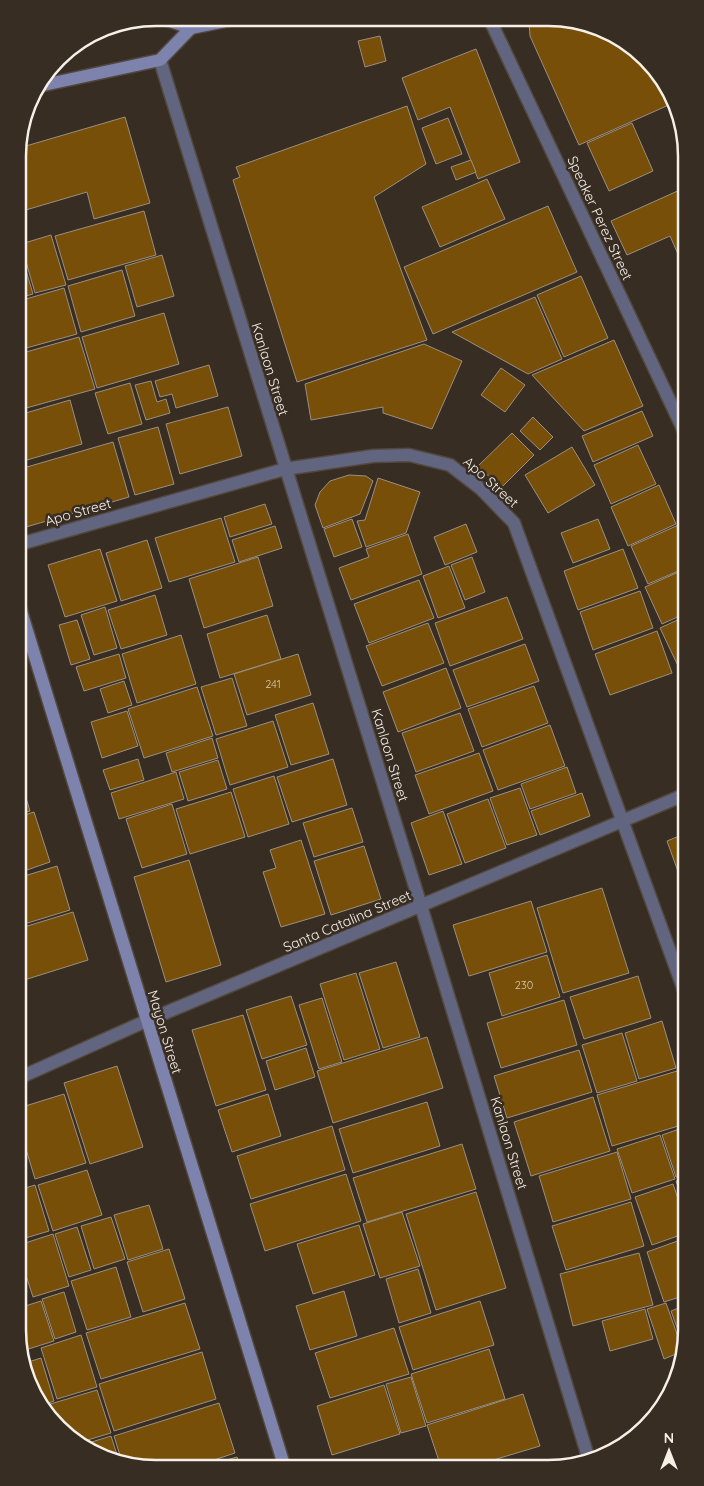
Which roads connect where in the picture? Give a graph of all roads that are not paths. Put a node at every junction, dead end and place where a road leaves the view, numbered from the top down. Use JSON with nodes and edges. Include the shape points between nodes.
{"nodes":[{"id":1,"x":493,"y":26,"type":"edge"},
{"id":2,"x":188,"y":27,"type":"edge"},
{"id":3,"x":196,"y":27,"type":"edge"},
{"id":4,"x":191,"y":28,"type":"junction"},
{"id":5,"x":160,"y":60,"type":"junction"},
{"id":6,"x":48,"y":84,"type":"edge"},
{"id":7,"x":678,"y":418,"type":"edge"},
{"id":8,"x":285,"y":469,"type":"junction"},
{"id":9,"x":27,"y":542,"type":"edge"},
{"id":10,"x":27,"y":630,"type":"edge"},
{"id":11,"x":677,"y":798,"type":"edge"},
{"id":12,"x":622,"y":822,"type":"junction"},
{"id":13,"x":421,"y":906,"type":"junction"},
{"id":14,"x":677,"y":972,"type":"edge"},
{"id":15,"x":146,"y":1021,"type":"junction"},
{"id":16,"x":26,"y":1075,"type":"edge"},
{"id":17,"x":587,"y":1453,"type":"edge"},
{"id":18,"x":282,"y":1460,"type":"edge"}],
"edges":[{"from":1,"to":7,"type":"street","name":"Speaker Perez Street"},
{"from":2,"to":4,"type":"main road"},
{"from":3,"to":4,"type":"main road"},
{"from":4,"to":5,"type":"main road"},
{"from":5,"to":6,"type":"main road"},
{"from":5,"to":8,"type":"street","name":"Kanlaon Street"},
{"from":8,"to":9,"type":"street","name":"Apo Street"},
{"from":8,"to":12,"type":"street","name":"Apo Street","via":[[373,456],[409,455],[450,465],[514,523]]},
{"from":8,"to":13,"type":"street","name":"Kanlaon Street"},
{"from":10,"to":15,"type":"main road","name":"Mayon Street"},
{"from":11,"to":12,"type":"street","name":"Santa Catalina Street"},
{"from":12,"to":13,"type":"street","name":"Santa Catalina Street"},
{"from":12,"to":14,"type":"street","name":"Apo Street"},
{"from":13,"to":15,"type":"street","name":"Santa Catalina Street"},
{"from":13,"to":17,"type":"street","name":"Kanlaon Street"},
{"from":15,"to":16,"type":"street","name":"Santa Catalina Street"},
{"from":15,"to":18,"type":"main road","name":"Mayon Street"}]}
